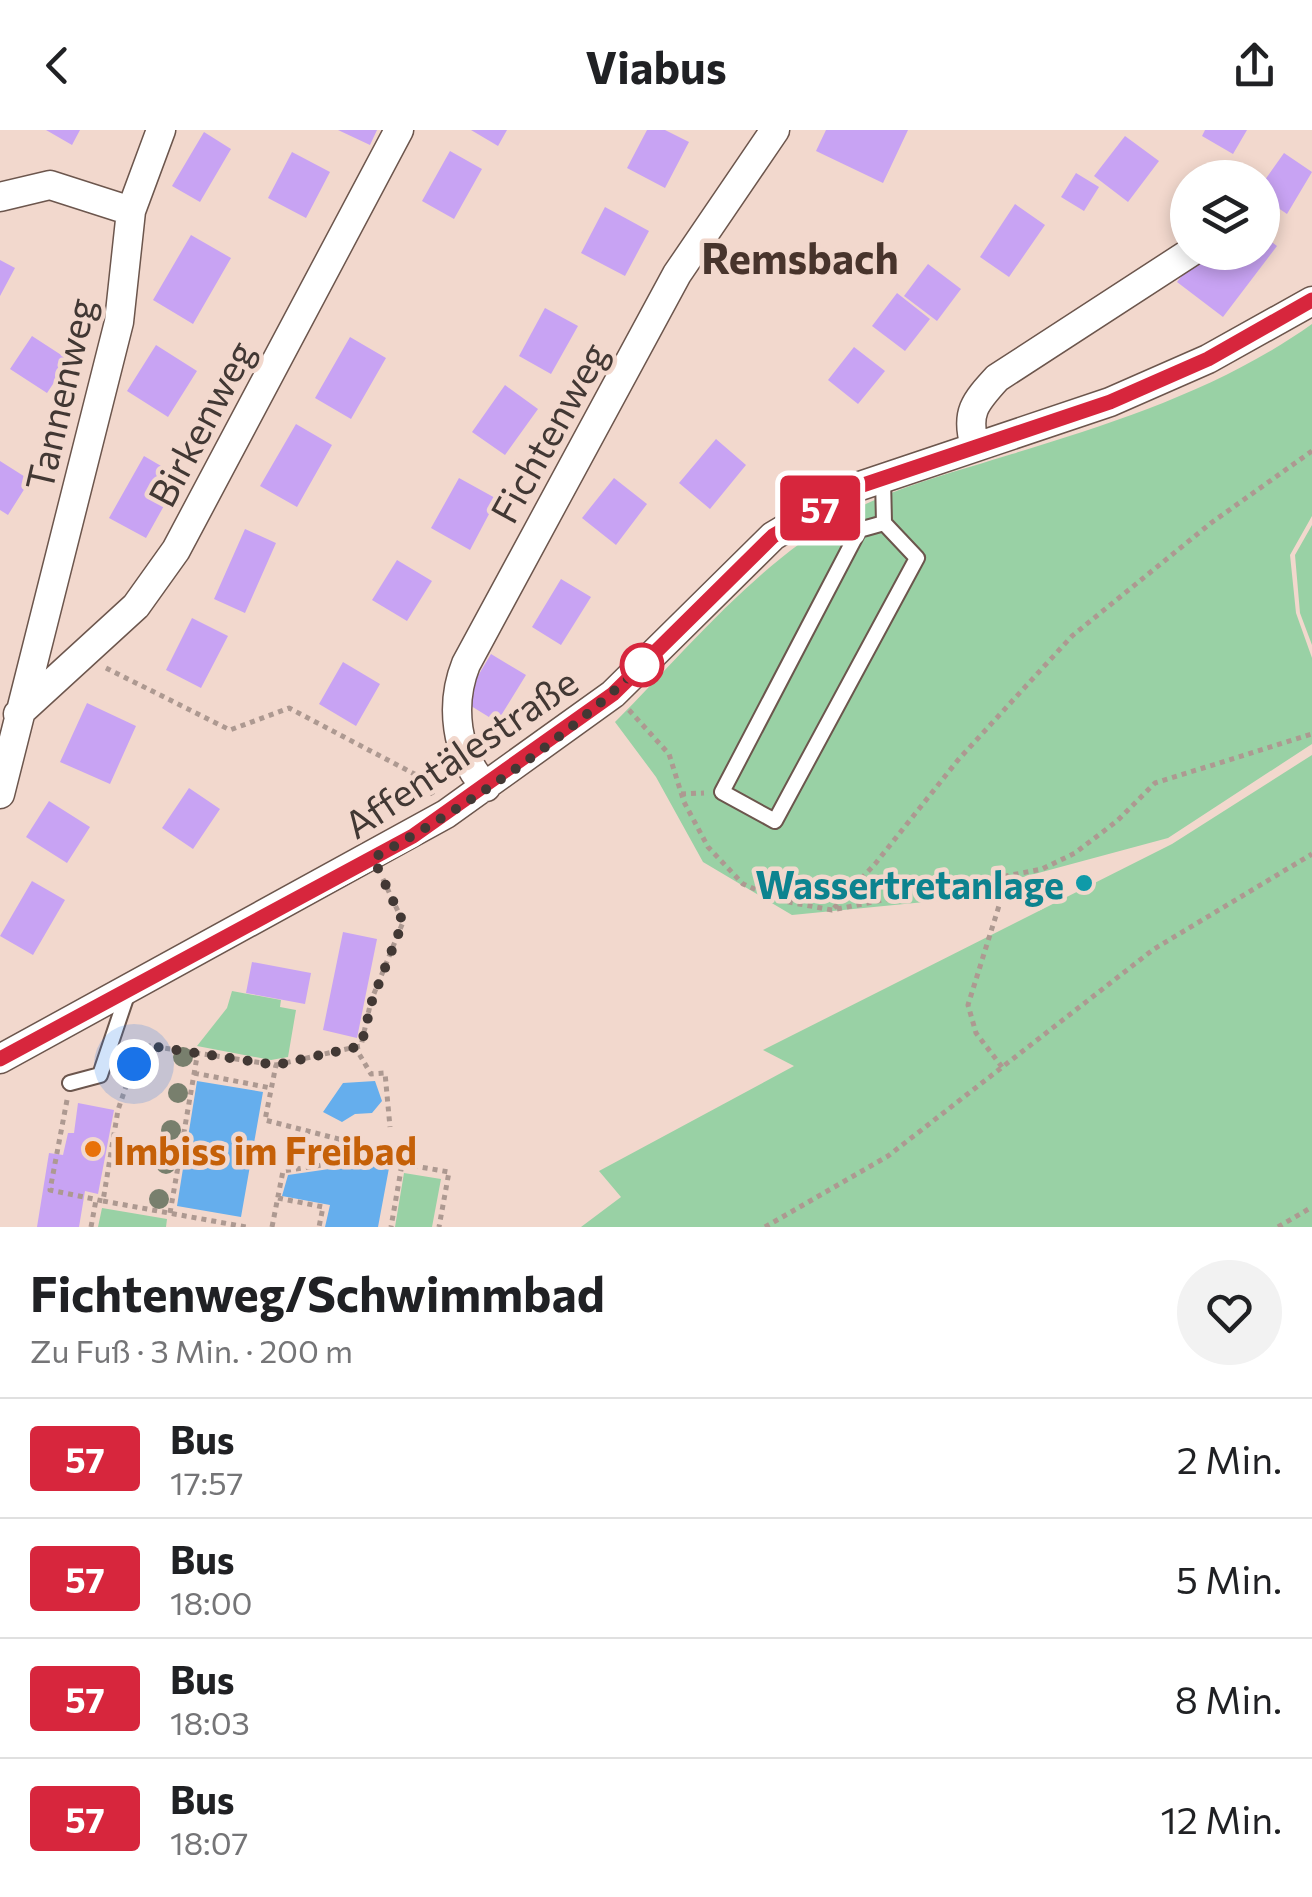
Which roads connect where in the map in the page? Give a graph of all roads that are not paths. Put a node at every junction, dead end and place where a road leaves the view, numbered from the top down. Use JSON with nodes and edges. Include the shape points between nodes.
{"nodes":[{"id":1,"x":161,"y":130,"type":"edge"},
{"id":2,"x":400,"y":130,"type":"edge"},
{"id":3,"x":775,"y":130,"type":"edge"},
{"id":4,"x":0,"y":198,"type":"edge"},
{"id":5,"x":131,"y":211,"type":"junction"},
{"id":6,"x":1170,"y":266,"type":"edge"},
{"id":7,"x":1312,"y":300,"type":"edge"},
{"id":8,"x":975,"y":446,"type":"junction"},
{"id":9,"x":883,"y":478,"type":"junction"},
{"id":10,"x":884,"y":523,"type":"junction"},
{"id":11,"x":18,"y":714,"type":"junction"},
{"id":12,"x":486,"y":787,"type":"junction"},
{"id":13,"x":0,"y":794,"type":"edge"},
{"id":14,"x":130,"y":986,"type":"junction"},
{"id":15,"x":0,"y":1059,"type":"edge"},
{"id":16,"x":70,"y":1083,"type":"road end"}],
"edges":[{"from":1,"to":5,"type":"street","name":"Tannenweg"},
{"from":2,"to":11,"type":"street","name":"Birkenweg","via":[[176,550],[136,606]]},
{"from":3,"to":12,"type":"street","name":"Fichtenweg","via":[[678,274],[457,687],[458,730],[471,772]]},
{"from":4,"to":5,"type":"street","via":[[50,185]]},
{"from":5,"to":11,"type":"street","name":"Tannenweg","via":[[118,322]]},
{"from":6,"to":8,"type":"street","via":[[997,378],[972,404],[968,424]]},
{"from":7,"to":8,"type":"street","name":"Affentälestraße","via":[[1208,359],[1110,402]]},
{"from":8,"to":9,"type":"street","name":"Affentälestraße"},
{"from":9,"to":10,"type":"lane"},
{"from":9,"to":12,"type":"street","name":"Affentälestraße","via":[[773,536],[613,694]]},
{"from":10,"to":10,"type":"lane","via":[[859,530],[722,792],[774,821],[917,558]]},
{"from":11,"to":13,"type":"street","name":"Tannenweg"},
{"from":12,"to":14,"type":"street","name":"Affentälestraße","via":[[373,858]]},
{"from":14,"to":15,"type":"street","name":"Affentälestraße"},
{"from":14,"to":16,"type":"lane","via":[[100,1076]]}]}
